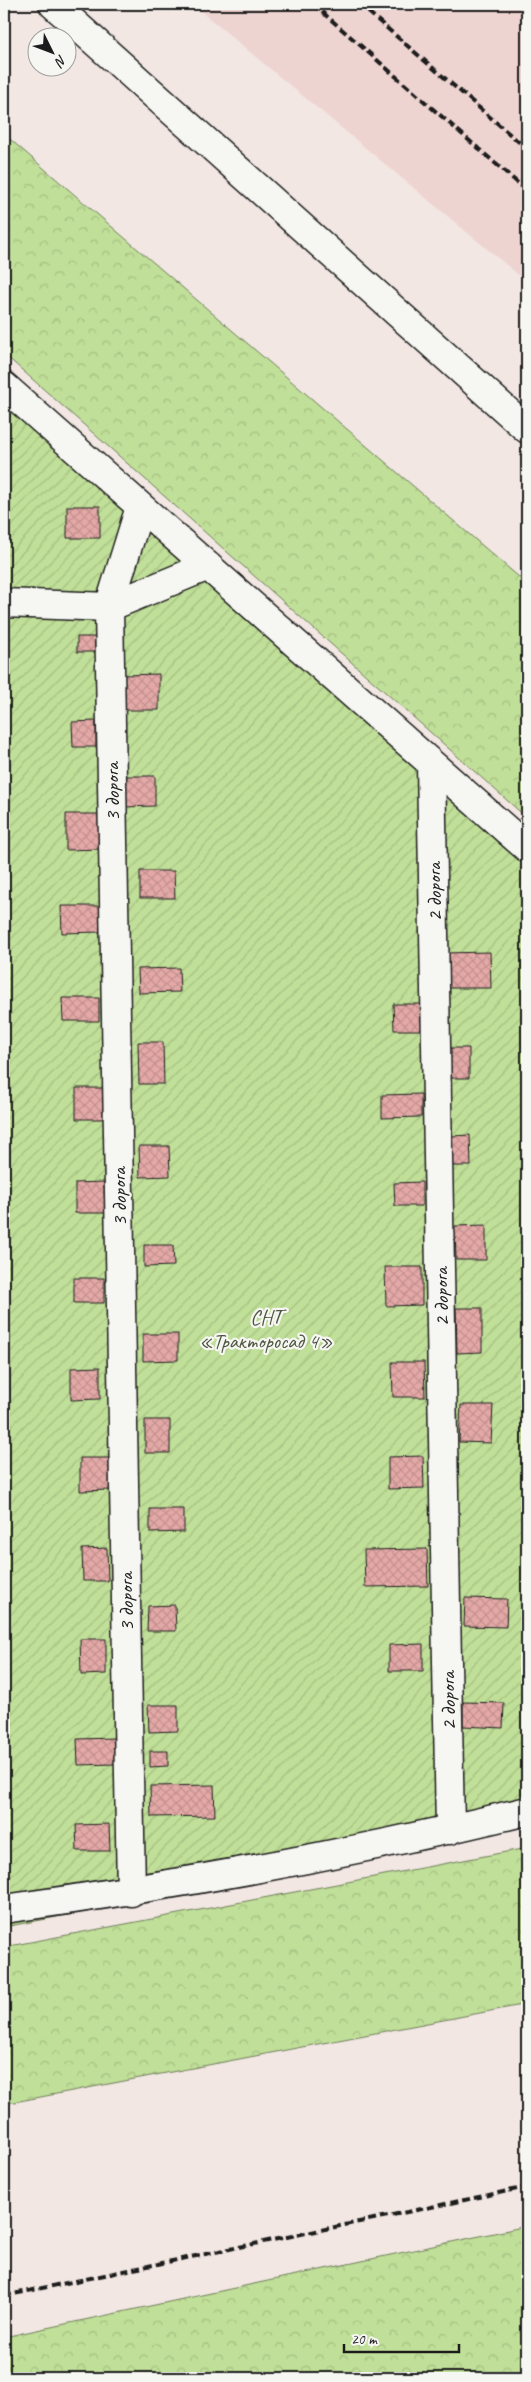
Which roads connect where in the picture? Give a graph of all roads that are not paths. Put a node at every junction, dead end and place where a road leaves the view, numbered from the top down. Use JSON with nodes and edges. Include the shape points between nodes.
{"nodes":[{"id":1,"x":53,"y":4,"type":"edge"},
{"id":2,"x":4,"y":386,"type":"edge"},
{"id":3,"x":527,"y":429,"type":"edge"},
{"id":4,"x":140,"y":507,"type":"junction"},
{"id":5,"x":208,"y":566,"type":"junction"},
{"id":6,"x":4,"y":603,"type":"edge"},
{"id":7,"x":109,"y":607,"type":"junction"},
{"id":8,"x":431,"y":764,"type":"junction"},
{"id":9,"x":527,"y":848,"type":"edge"},
{"id":10,"x":527,"y":1811,"type":"edge"},
{"id":11,"x":450,"y":1830,"type":"junction"},
{"id":12,"x":131,"y":1892,"type":"junction"},
{"id":13,"x":4,"y":1909,"type":"edge"}],
"edges":[{"from":1,"to":3,"type":"street"},
{"from":2,"to":4,"type":"street"},
{"from":4,"to":5,"type":"street"},
{"from":4,"to":7,"type":"street","name":"3 дорога"},
{"from":5,"to":7,"type":"street"},
{"from":5,"to":8,"type":"street"},
{"from":6,"to":7,"type":"street"},
{"from":7,"to":12,"type":"street","name":"3 дорога"},
{"from":8,"to":9,"type":"street"},
{"from":8,"to":11,"type":"street","name":"2 дорога"},
{"from":10,"to":11,"type":"street"},
{"from":11,"to":12,"type":"street"},
{"from":12,"to":13,"type":"street"}]}
